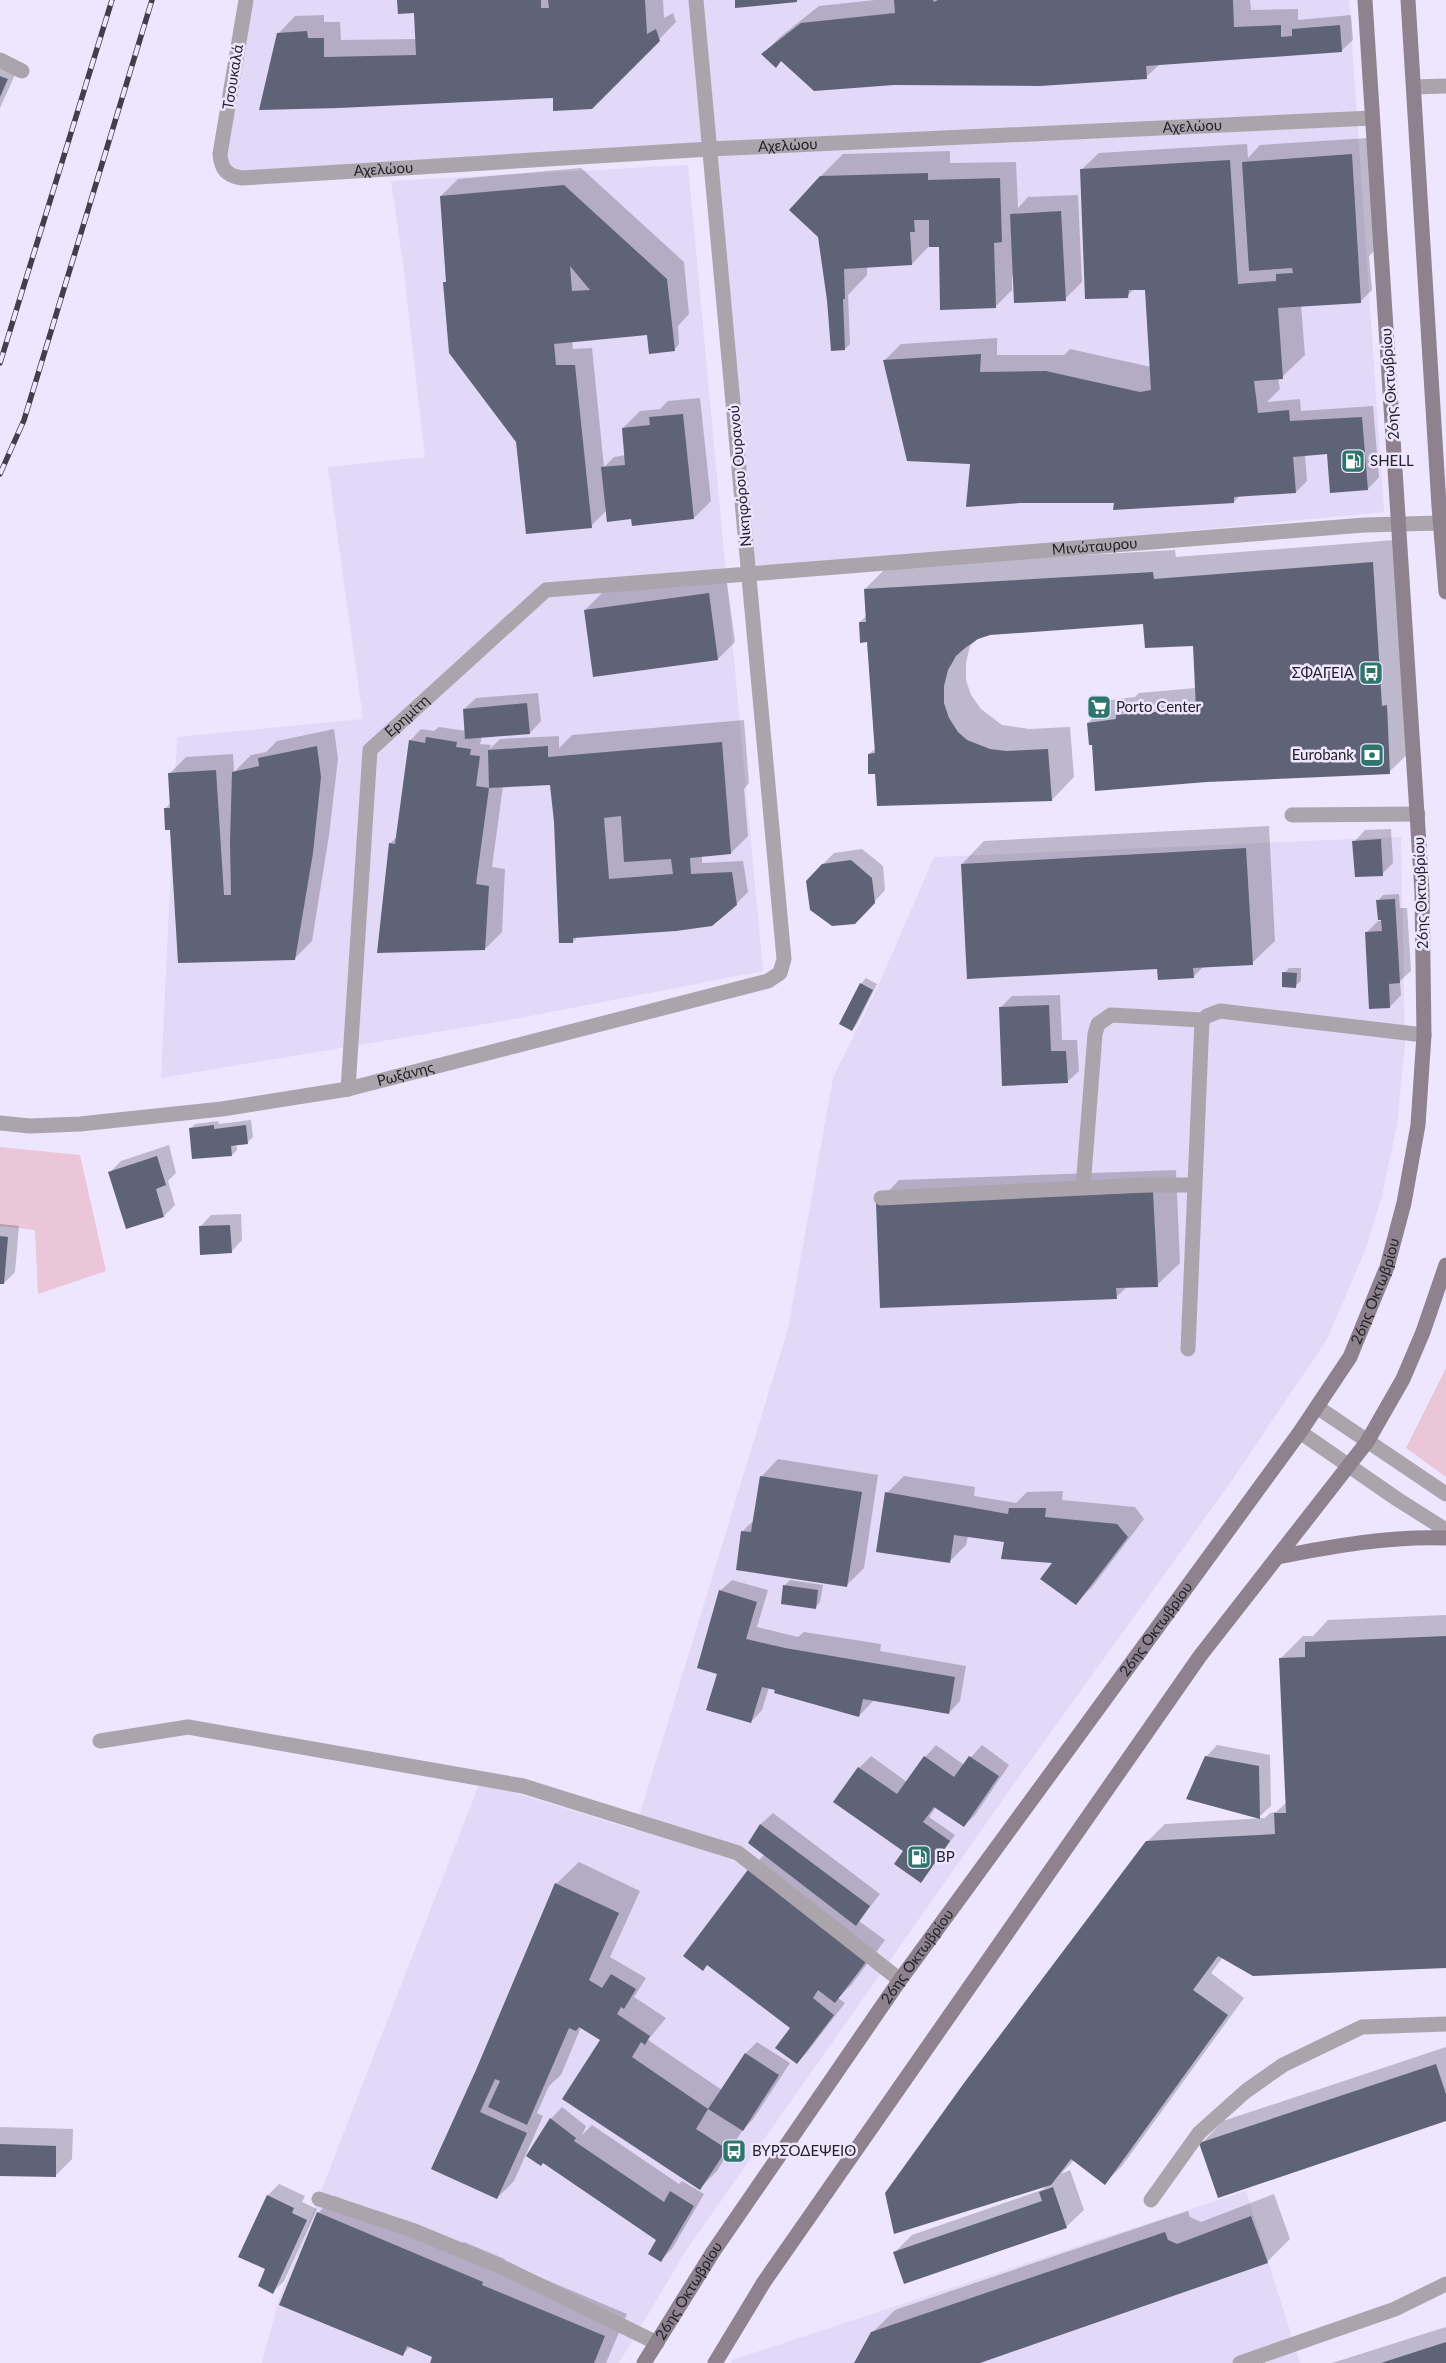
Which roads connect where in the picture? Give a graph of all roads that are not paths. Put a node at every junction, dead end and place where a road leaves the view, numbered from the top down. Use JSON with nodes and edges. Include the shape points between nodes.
{"nodes":[{"id":1,"x":246,"y":0,"type":"edge"},
{"id":2,"x":696,"y":0,"type":"edge"},
{"id":3,"x":1365,"y":0,"type":"edge"},
{"id":4,"x":1408,"y":0,"type":"edge"},
{"id":5,"x":0,"y":60,"type":"edge"},
{"id":6,"x":22,"y":71,"type":"dead end"},
{"id":7,"x":1414,"y":86,"type":"junction"},
{"id":8,"x":1446,"y":86,"type":"edge"},
{"id":9,"x":1372,"y":118,"type":"junction"},
{"id":10,"x":710,"y":149,"type":"junction"},
{"id":11,"x":220,"y":153,"type":"joint"},
{"id":12,"x":1441,"y":465,"type":"edge"},
{"id":13,"x":1440,"y":523,"type":"junction"},
{"id":14,"x":1399,"y":524,"type":"junction"},
{"id":15,"x":748,"y":573,"type":"junction"},
{"id":16,"x":1446,"y":584,"type":"edge"},
{"id":17,"x":1446,"y":592,"type":"edge"},
{"id":18,"x":1418,"y":814,"type":"junction"},
{"id":19,"x":1292,"y":815,"type":"dead end"},
{"id":20,"x":783,"y":952,"type":"joint"},
{"id":21,"x":1202,"y":1020,"type":"junction"},
{"id":22,"x":1424,"y":1035,"type":"junction"},
{"id":23,"x":348,"y":1089,"type":"junction"},
{"id":24,"x":0,"y":1123,"type":"edge"},
{"id":25,"x":1195,"y":1185,"type":"junction"},
{"id":26,"x":1083,"y":1188,"type":"junction"},
{"id":27,"x":881,"y":1198,"type":"dead end"},
{"id":28,"x":1446,"y":1265,"type":"edge"},
{"id":29,"x":1188,"y":1348,"type":"dead end"},
{"id":30,"x":1317,"y":1407,"type":"junction"},
{"id":31,"x":1300,"y":1432,"type":"junction"},
{"id":32,"x":1367,"y":1442,"type":"junction"},
{"id":33,"x":1350,"y":1467,"type":"junction"},
{"id":34,"x":1446,"y":1494,"type":"edge"},
{"id":35,"x":1446,"y":1530,"type":"edge"},
{"id":36,"x":1446,"y":1538,"type":"edge"},
{"id":37,"x":1278,"y":1557,"type":"junction"},
{"id":38,"x":100,"y":1741,"type":"dead end"},
{"id":39,"x":900,"y":1980,"type":"junction"},
{"id":40,"x":1446,"y":2024,"type":"edge"},
{"id":41,"x":319,"y":2199,"type":"dead end"},
{"id":42,"x":1151,"y":2200,"type":"dead end"},
{"id":43,"x":1446,"y":2284,"type":"edge"},
{"id":44,"x":657,"y":2342,"type":"junction"},
{"id":45,"x":644,"y":2363,"type":"edge"},
{"id":46,"x":715,"y":2363,"type":"edge"},
{"id":47,"x":1240,"y":2363,"type":"edge"}],
"edges":[{"from":1,"to":11,"type":"street","name":"Τσουκαλά"},
{"from":2,"to":10,"type":"street","name":"Νικηφόρου Ουρανού"},
{"from":3,"to":9,"type":"main road","name":"26ης Οκτωβρίου"},
{"from":4,"to":7,"type":"main road"},
{"from":5,"to":6,"type":"street"},
{"from":7,"to":8,"type":"street"},
{"from":7,"to":12,"type":"main road"},
{"from":9,"to":10,"type":"street","name":"Αχελώου"},
{"from":9,"to":14,"type":"main road","name":"26ης Οκτωβρίου"},
{"from":10,"to":11,"type":"street","name":"Αχελώου","via":[[242,178],[225,172],[220,164]]},
{"from":10,"to":15,"type":"street","name":"Νικηφόρου Ουρανού"},
{"from":12,"to":13,"type":"main road"},
{"from":13,"to":14,"type":"street","name":"Μινώταυρου"},
{"from":13,"to":16,"type":"main road"},
{"from":14,"to":15,"type":"street","name":"Μινώταυρου"},
{"from":14,"to":18,"type":"main road","name":"26ης Οκτωβρίου"},
{"from":15,"to":20,"type":"street","name":"Νικηφόρου Ουρανού"},
{"from":15,"to":23,"type":"street","name":"Ερημίτη","via":[[546,590],[370,750]]},
{"from":16,"to":17,"type":"main road"},
{"from":18,"to":19,"type":"street"},
{"from":18,"to":22,"type":"main road","name":"26ης Οκτωβρίου"},
{"from":20,"to":23,"type":"street","name":"Ρωξάνης","via":[[780,973],[768,982]]},
{"from":21,"to":22,"type":"street","via":[[1220,1012]]},
{"from":21,"to":25,"type":"street"},
{"from":21,"to":26,"type":"street","via":[[1119,1014],[1111,1015],[1098,1024]]},
{"from":22,"to":30,"type":"main road","name":"26ης Οκτωβρίου","via":[[1418,1125],[1404,1203],[1387,1267],[1350,1357]]},
{"from":23,"to":24,"type":"street","name":"Ρωξάνης","via":[[222,1109],[80,1124],[30,1126]]},
{"from":25,"to":26,"type":"street"},
{"from":25,"to":29,"type":"street"},
{"from":26,"to":27,"type":"street"},
{"from":28,"to":32,"type":"main road","via":[[1423,1332],[1402,1379]]},
{"from":30,"to":31,"type":"main road","name":"26ης Οκτωβρίου"},
{"from":30,"to":32,"type":"street"},
{"from":31,"to":33,"type":"street"},
{"from":31,"to":39,"type":"main road","name":"26ης Οκτωβρίου"},
{"from":32,"to":33,"type":"main road"},
{"from":32,"to":34,"type":"street"},
{"from":33,"to":35,"type":"street"},
{"from":33,"to":37,"type":"main road"},
{"from":36,"to":37,"type":"main road","via":[[1338,1545]]},
{"from":37,"to":46,"type":"main road","via":[[1200,1656],[764,2282]]},
{"from":38,"to":39,"type":"street","via":[[188,1727],[523,1786],[738,1853]]},
{"from":39,"to":44,"type":"main road","name":"26ης Οκτωβρίου","via":[[713,2252]]},
{"from":40,"to":42,"type":"street","via":[[1362,2027],[1283,2065],[1246,2091],[1199,2133]]},
{"from":41,"to":44,"type":"street","via":[[412,2230],[504,2268]]},
{"from":43,"to":47,"type":"street","via":[[1395,2309]]},
{"from":44,"to":45,"type":"main road","name":"26ης Οκτωβρίου"}]}
